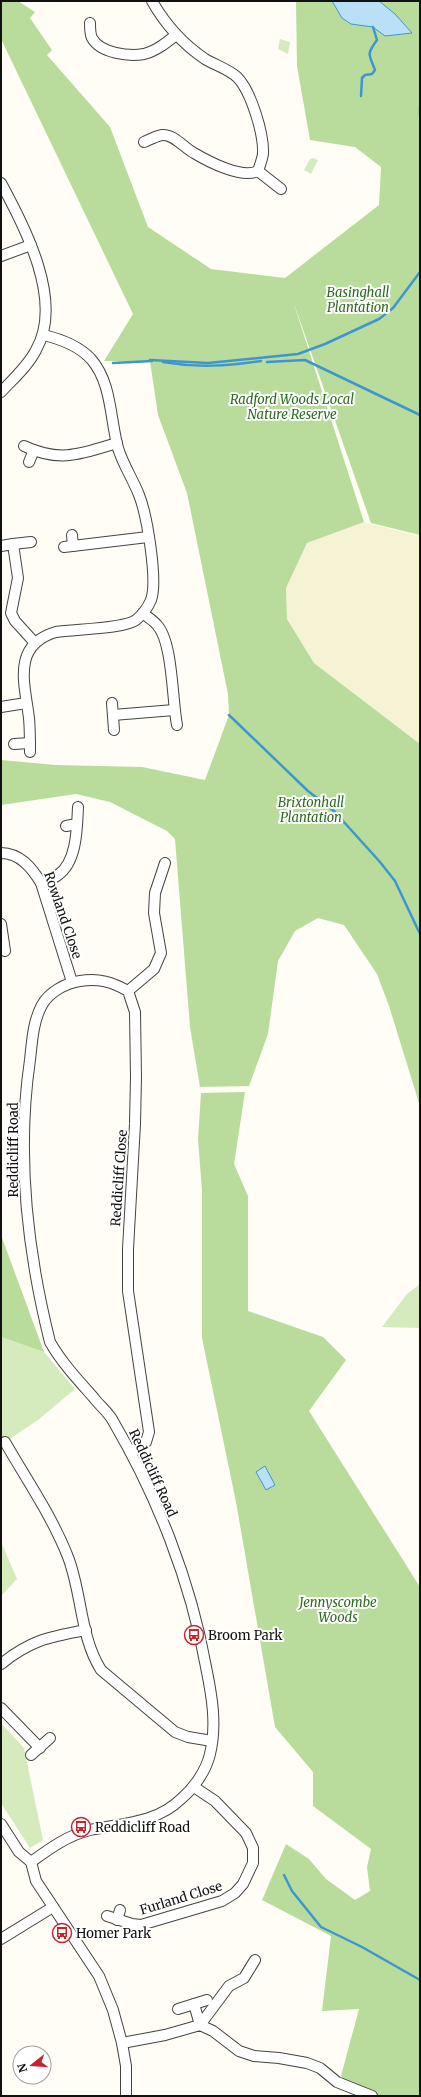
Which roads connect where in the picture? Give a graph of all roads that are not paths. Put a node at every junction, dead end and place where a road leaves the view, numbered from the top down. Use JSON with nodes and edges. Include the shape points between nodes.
{"nodes":[{"id":1,"x":152,"y":1,"type":"edge"},
{"id":2,"x":90,"y":23,"type":"dead end"},
{"id":3,"x":176,"y":35,"type":"junction"},
{"id":4,"x":144,"y":142,"type":"dead end"},
{"id":5,"x":258,"y":171,"type":"junction"},
{"id":6,"x":1,"y":184,"type":"edge"},
{"id":7,"x":282,"y":189,"type":"dead end"},
{"id":8,"x":30,"y":245,"type":"junction"},
{"id":9,"x":1,"y":256,"type":"edge"},
{"id":10,"x":43,"y":335,"type":"junction"},
{"id":11,"x":1,"y":392,"type":"edge"},
{"id":12,"x":117,"y":443,"type":"junction"},
{"id":13,"x":24,"y":446,"type":"dead end"},
{"id":14,"x":34,"y":450,"type":"junction"},
{"id":15,"x":29,"y":462,"type":"dead end"},
{"id":16,"x":72,"y":535,"type":"dead end"},
{"id":17,"x":148,"y":537,"type":"junction"},
{"id":18,"x":31,"y":542,"type":"dead end"},
{"id":19,"x":14,"y":544,"type":"junction"},
{"id":20,"x":1,"y":546,"type":"edge"},
{"id":21,"x":143,"y":613,"type":"junction"},
{"id":22,"x":35,"y":643,"type":"junction"},
{"id":23,"x":26,"y":703,"type":"junction"},
{"id":24,"x":112,"y":703,"type":"dead end"},
{"id":25,"x":1,"y":706,"type":"edge"},
{"id":26,"x":174,"y":710,"type":"junction"},
{"id":27,"x":113,"y":715,"type":"junction"},
{"id":28,"x":177,"y":725,"type":"dead end"},
{"id":29,"x":114,"y":730,"type":"dead end"},
{"id":30,"x":14,"y":744,"type":"dead end"},
{"id":31,"x":78,"y":807,"type":"dead end"},
{"id":32,"x":77,"y":824,"type":"junction"},
{"id":33,"x":66,"y":826,"type":"dead end"},
{"id":34,"x":1,"y":853,"type":"edge"},
{"id":35,"x":165,"y":863,"type":"dead end"},
{"id":36,"x":41,"y":883,"type":"junction"},
{"id":37,"x":1,"y":924,"type":"edge"},
{"id":38,"x":2,"y":940,"type":"edge"},
{"id":39,"x":5,"y":951,"type":"dead end"},
{"id":40,"x":72,"y":982,"type":"junction"},
{"id":41,"x":128,"y":991,"type":"junction"},
{"id":42,"x":5,"y":1442,"type":"dead end"},
{"id":43,"x":130,"y":1452,"type":"junction"},
{"id":44,"x":86,"y":1630,"type":"junction"},
{"id":45,"x":1,"y":1664,"type":"edge"},
{"id":46,"x":1,"y":1708,"type":"edge"},
{"id":47,"x":50,"y":1738,"type":"dead end"},
{"id":48,"x":212,"y":1741,"type":"junction"},
{"id":49,"x":40,"y":1748,"type":"junction"},
{"id":50,"x":31,"y":1755,"type":"dead end"},
{"id":51,"x":194,"y":1787,"type":"junction"},
{"id":52,"x":1,"y":1824,"type":"edge"},
{"id":53,"x":31,"y":1862,"type":"junction"},
{"id":54,"x":53,"y":1907,"type":"junction"},
{"id":55,"x":120,"y":1910,"type":"dead end"},
{"id":56,"x":107,"y":1916,"type":"dead end"},
{"id":57,"x":117,"y":1920,"type":"junction"},
{"id":58,"x":1,"y":1939,"type":"edge"},
{"id":59,"x":255,"y":1960,"type":"dead end"},
{"id":60,"x":206,"y":2000,"type":"dead end"},
{"id":61,"x":194,"y":2004,"type":"junction"},
{"id":62,"x":178,"y":2009,"type":"dead end"},
{"id":63,"x":200,"y":2025,"type":"junction"},
{"id":64,"x":122,"y":2043,"type":"junction"},
{"id":65,"x":126,"y":2096,"type":"edge"},
{"id":66,"x":372,"y":2096,"type":"edge"}],
"edges":[{"from":1,"to":3,"type":"street"},
{"from":2,"to":3,"type":"street","via":[[93,39],[101,47],[112,52],[132,55],[153,50]]},
{"from":3,"to":5,"type":"street","via":[[206,59],[236,76],[245,89],[260,131],[263,152]]},
{"from":4,"to":5,"type":"street","via":[[162,135],[175,139],[194,153],[226,168],[246,174]]},
{"from":5,"to":7,"type":"street"},
{"from":6,"to":8,"type":"street"},
{"from":8,"to":9,"type":"street"},
{"from":8,"to":10,"type":"street","via":[[47,304]]},
{"from":10,"to":11,"type":"street","via":[[28,362]]},
{"from":10,"to":12,"type":"street","via":[[77,347],[90,359],[101,375]]},
{"from":12,"to":14,"type":"street","via":[[75,456]]},
{"from":12,"to":17,"type":"street","via":[[121,458],[140,496]]},
{"from":13,"to":14,"type":"street"},
{"from":14,"to":15,"type":"street"},
{"from":16,"to":17,"type":"street","via":[[68,547]]},
{"from":17,"to":21,"type":"street","via":[[153,587],[150,601]]},
{"from":18,"to":19,"type":"street"},
{"from":19,"to":20,"type":"street"},
{"from":19,"to":22,"type":"street","via":[[18,578],[11,613]]},
{"from":21,"to":22,"type":"street","via":[[128,624],[56,632]]},
{"from":21,"to":26,"type":"street","via":[[158,625],[164,638],[168,652]]},
{"from":22,"to":23,"type":"street","via":[[27,655],[24,667],[22,683]]},
{"from":23,"to":25,"type":"street"},
{"from":23,"to":30,"type":"street","via":[[30,748]]},
{"from":24,"to":27,"type":"street"},
{"from":26,"to":27,"type":"street"},
{"from":26,"to":28,"type":"street"},
{"from":27,"to":29,"type":"street"},
{"from":31,"to":32,"type":"street"},
{"from":32,"to":33,"type":"street"},
{"from":32,"to":36,"type":"street","via":[[74,845],[67,864],[58,875]]},
{"from":34,"to":36,"type":"street","name":"Rowland Close","via":[[21,859],[32,868]]},
{"from":35,"to":41,"type":"street","via":[[155,893],[154,913],[160,953],[154,969]]},
{"from":36,"to":40,"type":"street","name":"Rowland Close"},
{"from":37,"to":38,"type":"street"},
{"from":38,"to":39,"type":"street"},
{"from":40,"to":41,"type":"street","via":[[99,980],[114,983]]},
{"from":40,"to":43,"type":"street","name":"Reddicliff Road","via":[[59,988],[42,1004],[35,1026],[23,1130],[30,1244],[50,1342],[112,1419]]},
{"from":41,"to":43,"type":"street","name":"Reddicliff Close","via":[[135,1012],[136,1077],[128,1291],[148,1432],[146,1442]]},
{"from":42,"to":44,"type":"street","via":[[17,1454],[68,1557]]},
{"from":43,"to":48,"type":"street","name":"Reddicliff Road","via":[[168,1536],[189,1593],[212,1700]]},
{"from":44,"to":45,"type":"street","via":[[46,1637],[17,1651]]},
{"from":44,"to":48,"type":"street","via":[[93,1658],[101,1670],[175,1732]]},
{"from":46,"to":49,"type":"street"},
{"from":47,"to":49,"type":"street"},
{"from":48,"to":51,"type":"street","name":"Reddicliff Road","via":[[210,1756]]},
{"from":49,"to":50,"type":"street"},
{"from":51,"to":53,"type":"street","name":"Reddicliff Road","via":[[180,1801],[160,1814],[139,1822],[89,1830],[64,1840]]},
{"from":51,"to":57,"type":"street","name":"Furland Close","via":[[214,1801],[246,1833],[252,1848],[253,1863],[243,1884],[222,1901],[142,1925]]},
{"from":52,"to":53,"type":"street","via":[[19,1852]]},
{"from":53,"to":54,"type":"street","via":[[35,1879]]},
{"from":54,"to":58,"type":"street"},
{"from":54,"to":64,"type":"street","via":[[99,1976],[113,2010]]},
{"from":55,"to":57,"type":"street","name":"Furland Close"},
{"from":56,"to":57,"type":"street","name":"Furland Close"},
{"from":59,"to":63,"type":"street","via":[[244,1978],[229,1986]]},
{"from":60,"to":61,"type":"street"},
{"from":61,"to":62,"type":"street"},
{"from":61,"to":63,"type":"street"},
{"from":63,"to":64,"type":"street"},
{"from":63,"to":66,"type":"street","via":[[213,2031],[239,2051],[254,2056],[306,2063],[320,2068],[338,2082]]},
{"from":64,"to":65,"type":"street","via":[[126,2066]]}]}
